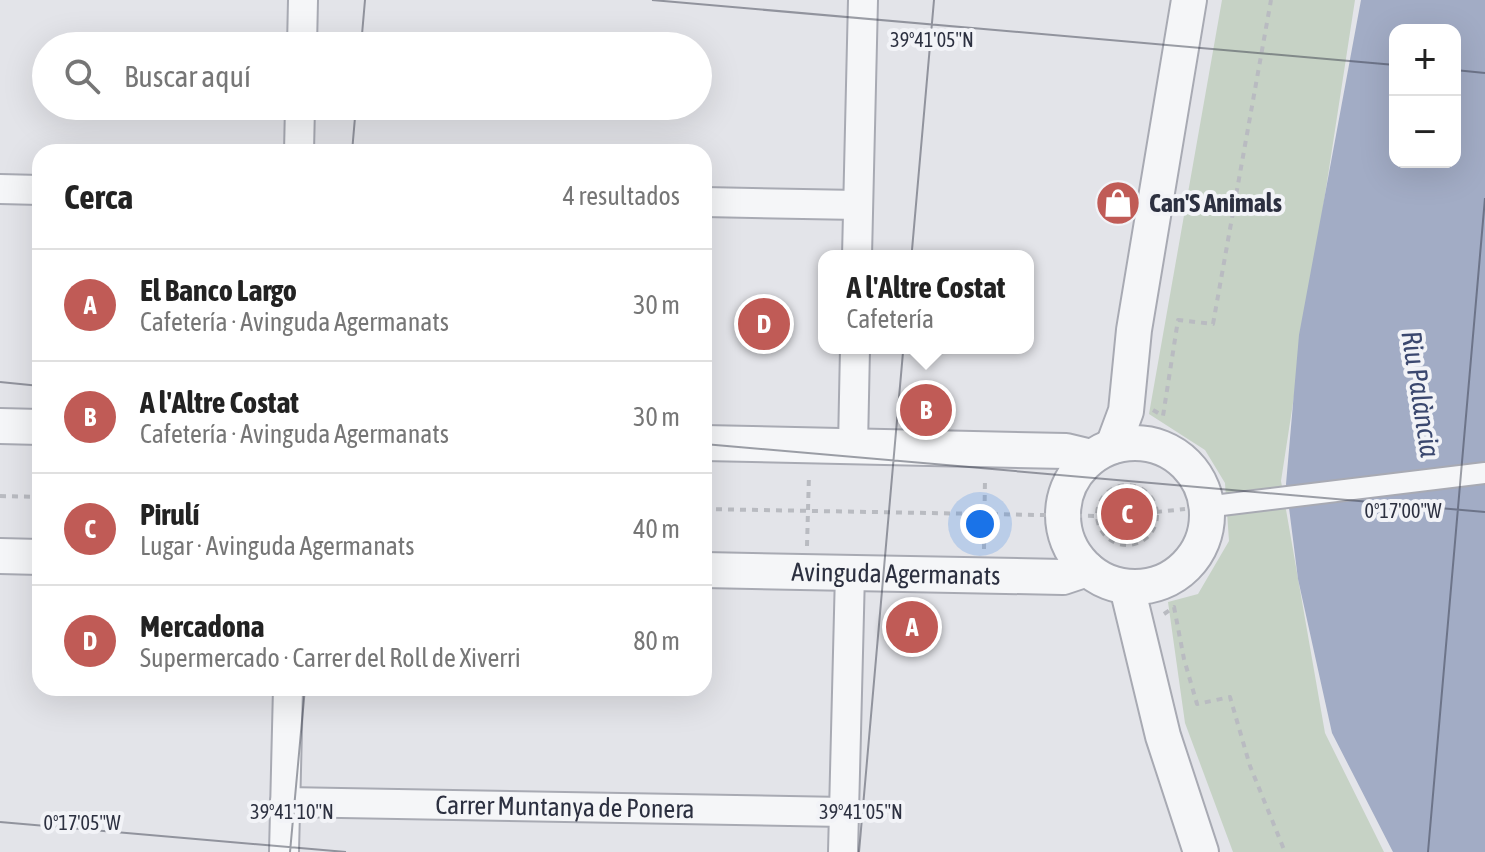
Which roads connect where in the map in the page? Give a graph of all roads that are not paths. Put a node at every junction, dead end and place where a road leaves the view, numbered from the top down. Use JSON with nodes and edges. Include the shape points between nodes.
{"nodes":[{"id":1,"x":303,"y":0,"type":"edge"},
{"id":2,"x":863,"y":0,"type":"edge"},
{"id":3,"x":1189,"y":0,"type":"edge"},
{"id":4,"x":302,"y":32,"type":"edge"},
{"id":5,"x":300,"y":120,"type":"edge"},
{"id":6,"x":299,"y":144,"type":"edge"},
{"id":7,"x":0,"y":189,"type":"edge"},
{"id":8,"x":32,"y":190,"type":"edge"},
{"id":9,"x":712,"y":202,"type":"edge"},
{"id":10,"x":858,"y":205,"type":"junction"},
{"id":11,"x":857,"y":250,"type":"edge"},
{"id":12,"x":855,"y":354,"type":"edge"},
{"id":13,"x":0,"y":426,"type":"edge"},
{"id":14,"x":32,"y":427,"type":"edge"},
{"id":15,"x":712,"y":443,"type":"edge"},
{"id":16,"x":853,"y":446,"type":"junction"},
{"id":17,"x":1117,"y":449,"type":"junction"},
{"id":18,"x":1485,"y":473,"type":"edge"},
{"id":19,"x":1205,"y":507,"type":"junction"},
{"id":20,"x":0,"y":556,"type":"edge"},
{"id":21,"x":32,"y":557,"type":"edge"},
{"id":22,"x":1087,"y":569,"type":"junction"},
{"id":23,"x":712,"y":570,"type":"edge"},
{"id":24,"x":850,"y":573,"type":"junction"},
{"id":25,"x":1143,"y":585,"type":"junction"},
{"id":26,"x":288,"y":696,"type":"edge"},
{"id":27,"x":285,"y":802,"type":"junction"},
{"id":28,"x":844,"y":812,"type":"junction"},
{"id":29,"x":284,"y":852,"type":"edge"},
{"id":30,"x":843,"y":852,"type":"edge"},
{"id":31,"x":1201,"y":852,"type":"edge"}],
"edges":[{"from":1,"to":4,"type":"street"},
{"from":2,"to":10,"type":"street"},
{"from":3,"to":17,"type":"street"},
{"from":5,"to":6,"type":"street"},
{"from":7,"to":8,"type":"street"},
{"from":9,"to":10,"type":"street"},
{"from":10,"to":11,"type":"street"},
{"from":12,"to":16,"type":"street"},
{"from":13,"to":14,"type":"street"},
{"from":15,"to":16,"type":"street"},
{"from":16,"to":17,"type":"street"},
{"from":17,"to":19,"type":"street","via":[[1165,449],[1187,465],[1202,486]]},
{"from":17,"to":22,"type":"street","via":[[1076,474],[1064,502],[1081,516],[1067,540]]},
{"from":18,"to":19,"type":"street"},
{"from":19,"to":25,"type":"street","via":[[1208,519],[1198,552],[1175,576]]},
{"from":20,"to":21,"type":"street"},
{"from":22,"to":24,"type":"street","name":"Avinguda Agermanats","via":[[1063,577]]},
{"from":22,"to":25,"type":"street","via":[[1107,582]]},
{"from":23,"to":24,"type":"street","name":"Avinguda Agermanats"},
{"from":24,"to":28,"type":"street"},
{"from":25,"to":31,"type":"street","via":[[1140,632],[1163,736]]},
{"from":26,"to":27,"type":"street"},
{"from":27,"to":28,"type":"street","name":"Carrer Muntanya de Ponera"},
{"from":27,"to":29,"type":"street"},
{"from":28,"to":30,"type":"street"}]}
